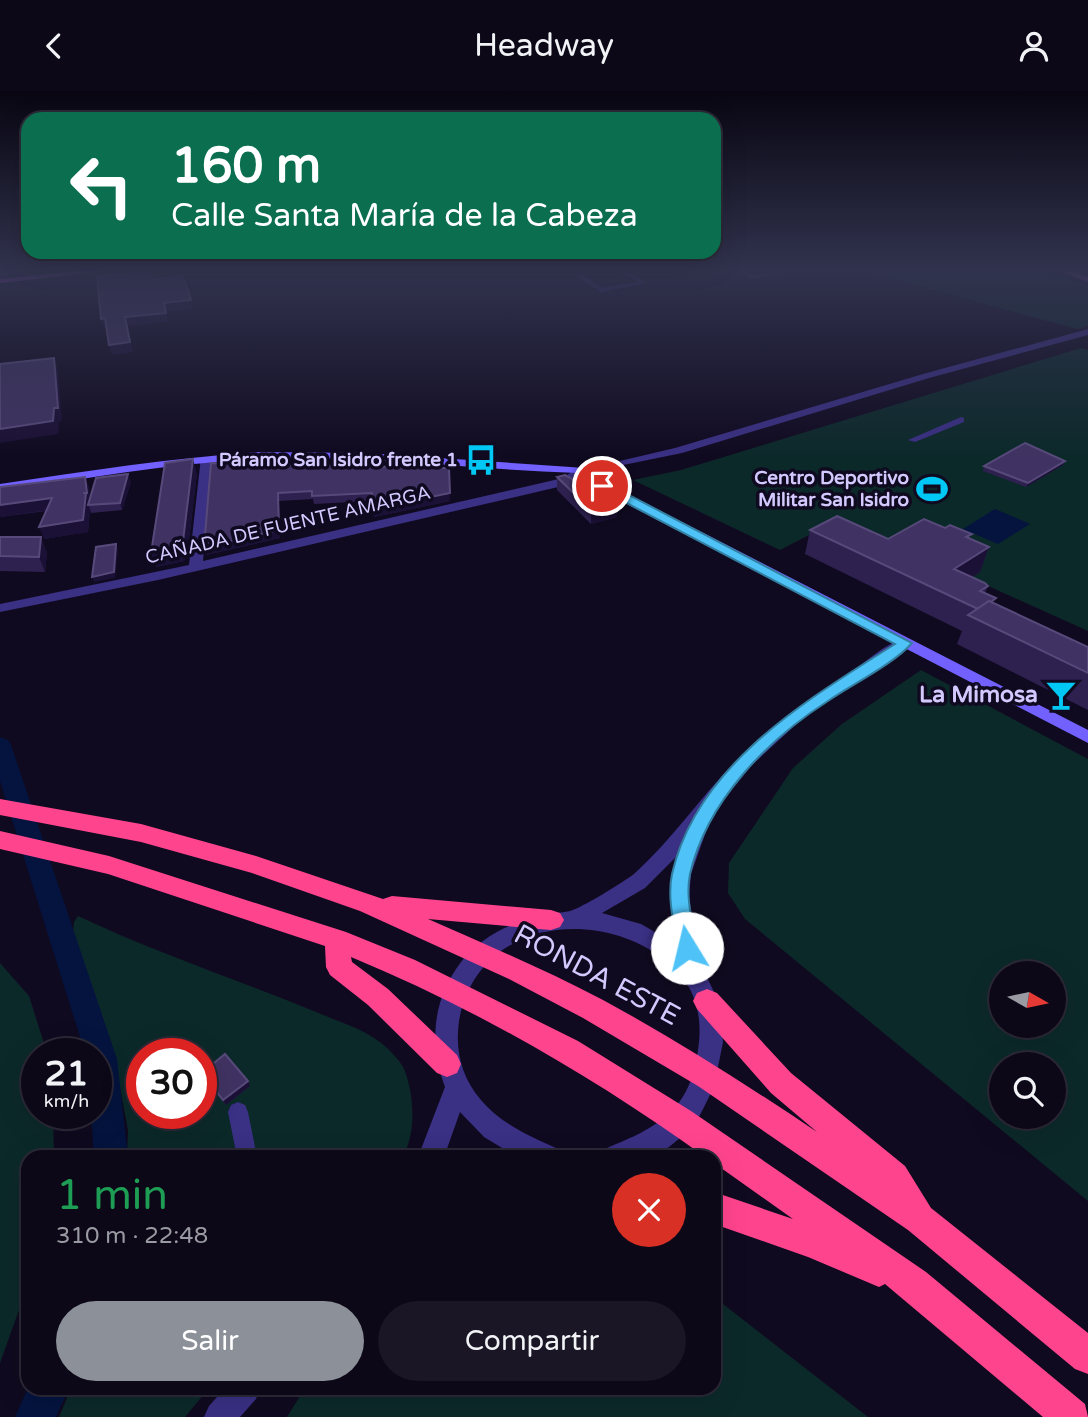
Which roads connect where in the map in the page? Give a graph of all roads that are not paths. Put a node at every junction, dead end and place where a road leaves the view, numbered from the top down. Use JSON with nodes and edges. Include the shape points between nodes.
{"nodes":[{"id":1,"x":1085,"y":333,"type":"edge"},
{"id":2,"x":961,"y":420,"type":"dead end"},
{"id":3,"x":912,"y":440,"type":"dead end"},
{"id":4,"x":205,"y":459,"type":"junction"},
{"id":5,"x":581,"y":470,"type":"junction"},
{"id":6,"x":0,"y":488,"type":"edge"},
{"id":7,"x":196,"y":566,"type":"junction"},
{"id":8,"x":0,"y":608,"type":"edge"},
{"id":9,"x":905,"y":643,"type":"junction"},
{"id":10,"x":1088,"y":737,"type":"edge"},
{"id":11,"x":0,"y":807,"type":"edge"},
{"id":12,"x":704,"y":811,"type":"junction"},
{"id":13,"x":0,"y":840,"type":"edge"},
{"id":14,"x":369,"y":904,"type":"junction"},
{"id":15,"x":576,"y":918,"type":"junction"},
{"id":16,"x":551,"y":920,"type":"junction"},
{"id":17,"x":338,"y":940,"type":"junction"},
{"id":18,"x":482,"y":954,"type":"junction"},
{"id":19,"x":691,"y":968,"type":"junction"},
{"id":20,"x":455,"y":992,"type":"junction"},
{"id":21,"x":707,"y":1001,"type":"junction"},
{"id":22,"x":447,"y":1064,"type":"junction"},
{"id":23,"x":708,"y":1076,"type":"junction"},
{"id":24,"x":456,"y":1090,"type":"junction"},
{"id":25,"x":238,"y":1112,"type":"dead end"},
{"id":26,"x":680,"y":1121,"type":"junction"},
{"id":27,"x":246,"y":1150,"type":"edge"},
{"id":28,"x":433,"y":1150,"type":"edge"},
{"id":29,"x":529,"y":1150,"type":"edge"},
{"id":30,"x":631,"y":1150,"type":"edge"},
{"id":31,"x":721,"y":1210,"type":"edge"},
{"id":32,"x":919,"y":1219,"type":"junction"},
{"id":33,"x":914,"y":1284,"type":"junction"},
{"id":34,"x":1088,"y":1356,"type":"edge"},
{"id":35,"x":239,"y":1395,"type":"edge"},
{"id":36,"x":220,"y":1417,"type":"edge"},
{"id":37,"x":1072,"y":1417,"type":"edge"}],
"edges":[{"from":1,"to":5,"type":"street","name":"CAÑADA DE FUENTE AMARGA","via":[[678,451]]},
{"from":2,"to":3,"type":"lane"},
{"from":4,"to":5,"type":"street","via":[[323,455]]},
{"from":4,"to":6,"type":"street"},
{"from":4,"to":7,"type":"street"},
{"from":5,"to":7,"type":"street","name":"CAÑADA DE FUENTE AMARGA","via":[[567,481]]},
{"from":5,"to":9,"type":"street","via":[[602,486]]},
{"from":7,"to":8,"type":"street","name":"CAÑADA DE FUENTE AMARGA"},
{"from":9,"to":10,"type":"street"},
{"from":9,"to":12,"type":"street","via":[[797,714],[746,761]]},
{"from":11,"to":14,"type":"highway","name":"RONDA ESTE","via":[[141,834],[256,865]]},
{"from":12,"to":15,"type":"street","via":[[638,882]]},
{"from":12,"to":19,"type":"street","via":[[686,857],[679,898]]},
{"from":13,"to":17,"type":"highway","via":[[76,856],[185,888]]},
{"from":14,"to":16,"type":"highway"},
{"from":14,"to":18,"type":"highway","name":"RONDA ESTE"},
{"from":15,"to":16,"type":"street"},
{"from":15,"to":19,"type":"street","via":[[633,930],[662,944]]},
{"from":16,"to":18,"type":"street","via":[[514,932]]},
{"from":17,"to":20,"type":"highway"},
{"from":17,"to":22,"type":"highway","via":[[339,967],[378,997]]},
{"from":18,"to":20,"type":"street"},
{"from":18,"to":23,"type":"highway","name":"RONDA ESTE","via":[[593,1009]]},
{"from":19,"to":21,"type":"street"},
{"from":20,"to":22,"type":"street","via":[[445,1028]]},
{"from":20,"to":26,"type":"highway","via":[[568,1050]]},
{"from":21,"to":23,"type":"street","via":[[712,1036]]},
{"from":21,"to":32,"type":"highway","via":[[781,1083],[894,1177]]},
{"from":22,"to":24,"type":"street"},
{"from":23,"to":26,"type":"street"},
{"from":23,"to":32,"type":"highway","name":"RONDA ESTE"},
{"from":24,"to":28,"type":"street"},
{"from":24,"to":29,"type":"street","via":[[480,1119]]},
{"from":25,"to":27,"type":"lane"},
{"from":26,"to":30,"type":"street","via":[[662,1136]]},
{"from":26,"to":33,"type":"highway"},
{"from":31,"to":33,"type":"highway"},
{"from":32,"to":34,"type":"highway","name":"RONDA ESTE"},
{"from":33,"to":37,"type":"highway"},
{"from":35,"to":36,"type":"street"}]}
